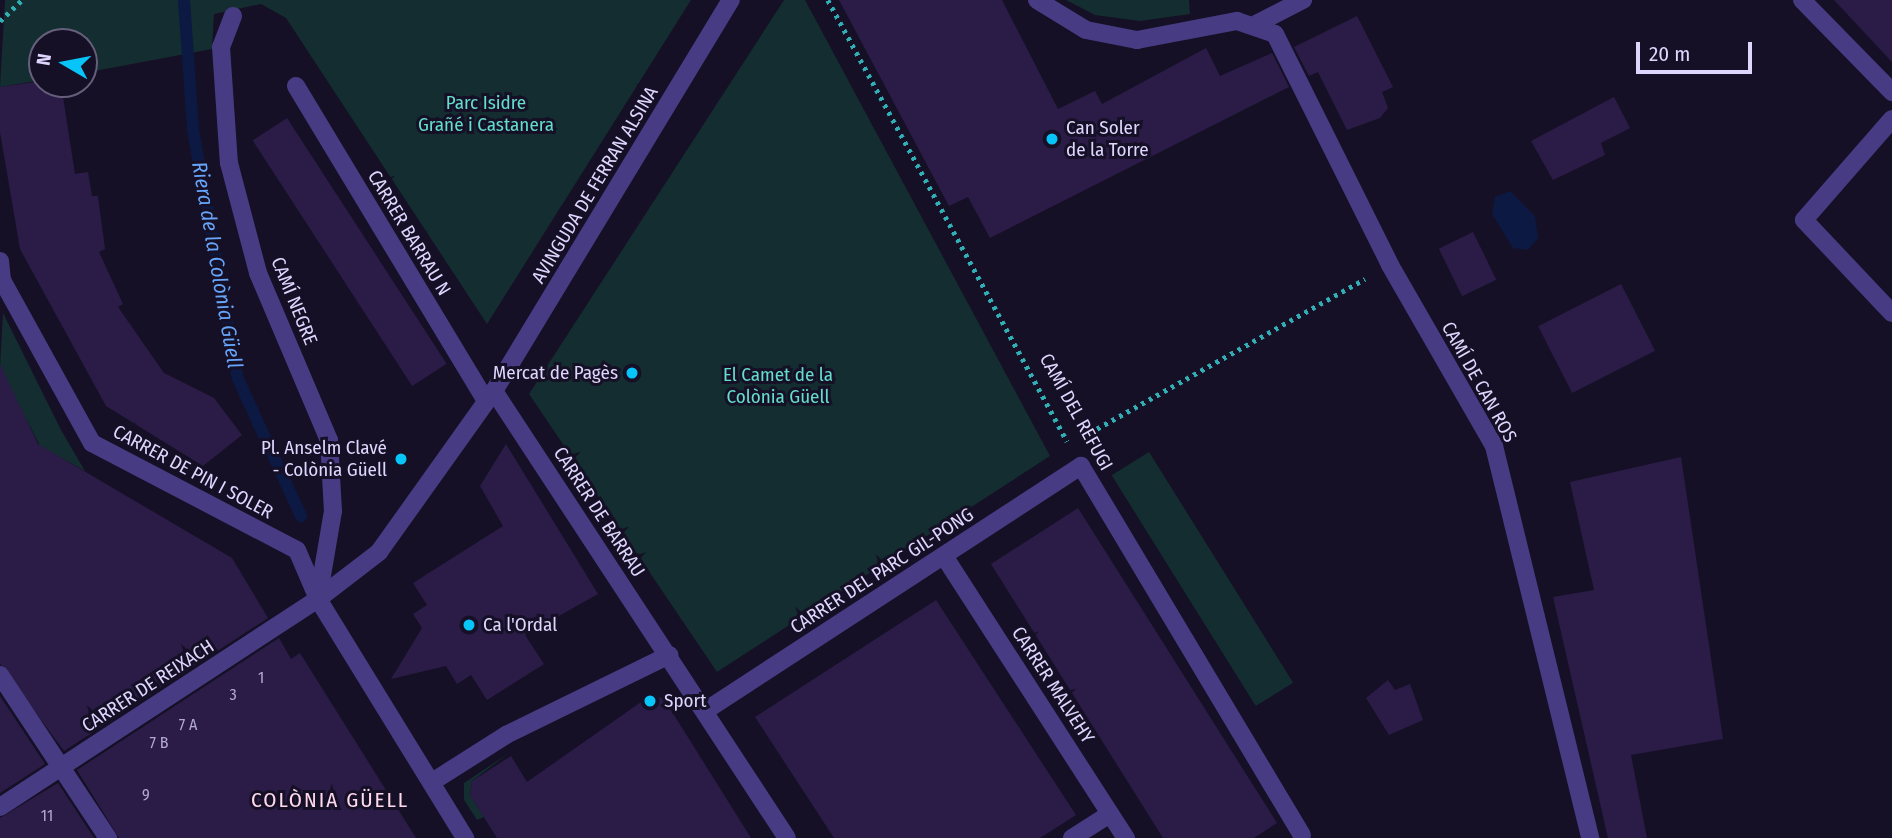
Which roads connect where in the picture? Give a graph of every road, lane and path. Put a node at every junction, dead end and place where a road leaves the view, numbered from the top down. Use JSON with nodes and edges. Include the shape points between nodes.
{"nodes":[{"id":1,"x":22,"y":0,"type":"edge"},
{"id":2,"x":731,"y":0,"type":"edge"},
{"id":3,"x":828,"y":0,"type":"edge"},
{"id":4,"x":1037,"y":0,"type":"edge"},
{"id":5,"x":1303,"y":0,"type":"edge"},
{"id":6,"x":1802,"y":0,"type":"edge"},
{"id":7,"x":233,"y":16,"type":"dead end"},
{"id":8,"x":0,"y":21,"type":"edge"},
{"id":9,"x":1256,"y":24,"type":"junction"},
{"id":10,"x":296,"y":86,"type":"dead end"},
{"id":11,"x":1892,"y":93,"type":"edge"},
{"id":12,"x":1892,"y":119,"type":"edge"},
{"id":13,"x":0,"y":261,"type":"edge"},
{"id":14,"x":1390,"y":265,"type":"junction"},
{"id":15,"x":1892,"y":313,"type":"edge"},
{"id":16,"x":490,"y":396,"type":"junction"},
{"id":17,"x":1069,"y":444,"type":"junction"},
{"id":18,"x":1081,"y":466,"type":"junction"},
{"id":19,"x":944,"y":556,"type":"junction"},
{"id":20,"x":318,"y":599,"type":"junction"},
{"id":21,"x":669,"y":655,"type":"junction"},
{"id":22,"x":0,"y":675,"type":"edge"},
{"id":23,"x":705,"y":711,"type":"junction"},
{"id":24,"x":62,"y":766,"type":"junction"},
{"id":25,"x":432,"y":782,"type":"junction"},
{"id":26,"x":0,"y":807,"type":"edge"},
{"id":27,"x":1111,"y":814,"type":"junction"},
{"id":28,"x":1302,"y":835,"type":"dead end"},
{"id":29,"x":108,"y":838,"type":"edge"},
{"id":30,"x":465,"y":838,"type":"edge"},
{"id":31,"x":787,"y":838,"type":"edge"},
{"id":32,"x":1072,"y":838,"type":"edge"},
{"id":33,"x":1126,"y":838,"type":"edge"},
{"id":34,"x":1590,"y":838,"type":"edge"}],
"edges":[{"from":1,"to":8,"type":"path"},
{"from":2,"to":16,"type":"street","name":"AVINGUDA DE FERRAN ALSINA"},
{"from":3,"to":17,"type":"path","name":"CAMÍ DEL REFUGI"},
{"from":4,"to":9,"type":"street","via":[[1086,30],[1137,40],[1237,21]]},
{"from":5,"to":9,"type":"street"},
{"from":6,"to":11,"type":"street"},
{"from":7,"to":20,"type":"street","name":"CAMÍ NEGRE","via":[[221,47],[229,163],[258,273],[329,440],[333,511]]},
{"from":9,"to":14,"type":"street","name":"CAMÍ DE CAN ROS","via":[[1275,34]]},
{"from":10,"to":16,"type":"street","name":"CARRER BARRAU N"},
{"from":12,"to":15,"type":"street","via":[[1804,220]]},
{"from":13,"to":20,"type":"street","name":"CARRER DE PIN I SOLER","via":[[2,280],[92,443],[296,550]]},
{"from":14,"to":17,"type":"path"},
{"from":14,"to":34,"type":"street","name":"CAMÍ DE CAN ROS","via":[[1494,446]]},
{"from":16,"to":20,"type":"street","name":"AVINGUDA DE FERRAN ALSINA","via":[[379,552]]},
{"from":16,"to":21,"type":"street","name":"CARRER DE BARRAU"},
{"from":17,"to":18,"type":"path","name":"CAMÍ DEL REFUGI"},
{"from":18,"to":19,"type":"street","name":"CARRER DEL PARC GIL-PONG"},
{"from":18,"to":28,"type":"street","name":"CAMÍ DEL REFUGI"},
{"from":19,"to":23,"type":"street","name":"CARRER DEL PARC GIL-PONG"},
{"from":19,"to":27,"type":"street","name":"CARRER MALVEHY"},
{"from":20,"to":24,"type":"street","name":"CARRER DE REIXACH"},
{"from":20,"to":25,"type":"street","name":"CARRER DE PIN I SOLER"},
{"from":21,"to":23,"type":"street","name":"CARRER DE BARRAU"},
{"from":21,"to":25,"type":"street","via":[[506,735]]},
{"from":22,"to":24,"type":"street"},
{"from":23,"to":31,"type":"street","name":"CARRER DE BARRAU"},
{"from":24,"to":26,"type":"street","name":"CARRER DE REIXACH"},
{"from":24,"to":29,"type":"street"},
{"from":25,"to":30,"type":"street","name":"CARRER DE PIN I SOLER"},
{"from":27,"to":32,"type":"street"},
{"from":27,"to":33,"type":"street","name":"CARRER MALVEHY"}]}
